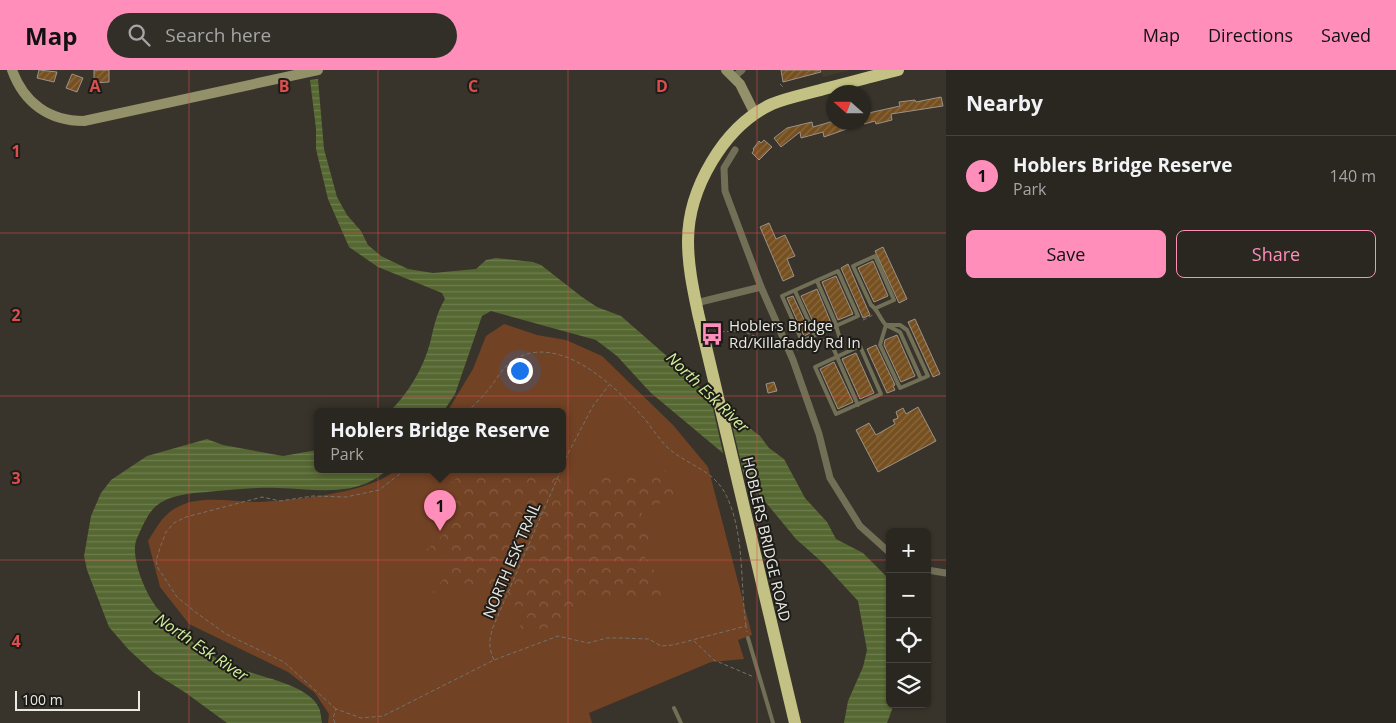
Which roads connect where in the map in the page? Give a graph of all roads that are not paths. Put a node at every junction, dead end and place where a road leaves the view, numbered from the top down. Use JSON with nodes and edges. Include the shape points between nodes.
{"nodes":[{"id":1,"x":12,"y":70,"type":"edge"},
{"id":2,"x":318,"y":70,"type":"edge"},
{"id":3,"x":898,"y":70,"type":"edge"},
{"id":4,"x":734,"y":72,"type":"edge"},
{"id":5,"x":755,"y":114,"type":"junction"},
{"id":6,"x":734,"y":150,"type":"dead end"},
{"id":7,"x":817,"y":281,"type":"junction"},
{"id":8,"x":761,"y":288,"type":"junction"},
{"id":9,"x":795,"y":290,"type":"junction"},
{"id":10,"x":696,"y":303,"type":"junction"},
{"id":11,"x":876,"y":308,"type":"junction"},
{"id":12,"x":835,"y":326,"type":"junction"},
{"id":13,"x":886,"y":326,"type":"junction"},
{"id":14,"x":815,"y":335,"type":"junction"},
{"id":15,"x":840,"y":339,"type":"dead end"},
{"id":16,"x":831,"y":343,"type":"dead end"},
{"id":17,"x":837,"y":356,"type":"junction"},
{"id":18,"x":921,"y":379,"type":"junction"},
{"id":19,"x":858,"y":404,"type":"junction"},
{"id":20,"x":886,"y":549,"type":"edge"},
{"id":21,"x":931,"y":571,"type":"edge"},
{"id":22,"x":946,"y":573,"type":"edge"},
{"id":23,"x":748,"y":638,"type":"road end"},
{"id":24,"x":674,"y":708,"type":"dead end"},
{"id":25,"x":681,"y":723,"type":"edge"},
{"id":26,"x":773,"y":723,"type":"edge"},
{"id":27,"x":795,"y":723,"type":"edge"}],
"edges":[{"from":1,"to":2,"type":"street","via":[[22,93],[30,102],[51,116],[75,121],[120,115]]},
{"from":3,"to":5,"type":"highway","name":"HOBLERS BRIDGE ROAD","via":[[783,100]]},
{"from":4,"to":5,"type":"street"},
{"from":5,"to":10,"type":"highway","name":"HOBLERS BRIDGE ROAD","via":[[735,132],[714,159],[693,209],[688,239]]},
{"from":6,"to":8,"type":"street","via":[[724,168],[725,191]]},
{"from":7,"to":9,"type":"lane"},
{"from":7,"to":12,"type":"lane"},
{"from":7,"to":12,"type":"lane","via":[[838,271],[858,316]]},
{"from":8,"to":10,"type":"street"},
{"from":8,"to":20,"type":"street","via":[[793,360],[830,478],[860,526]]},
{"from":9,"to":14,"type":"lane"},
{"from":9,"to":14,"type":"lane","via":[[782,296],[802,341]]},
{"from":10,"to":27,"type":"highway","name":"HOBLERS BRIDGE ROAD"},
{"from":11,"to":11,"type":"lane","via":[[871,305],[853,266],[875,256],[894,300]]},
{"from":11,"to":13,"type":"lane"},
{"from":12,"to":14,"type":"lane"},
{"from":12,"to":15,"type":"lane"},
{"from":13,"to":18,"type":"lane","via":[[900,332]]},
{"from":13,"to":18,"type":"lane","via":[[900,325],[907,330],[928,376]]},
{"from":13,"to":18,"type":"lane","via":[[880,345],[900,388]]},
{"from":16,"to":17,"type":"lane"},
{"from":17,"to":19,"type":"lane"},
{"from":17,"to":19,"type":"lane","via":[[815,366],[836,414]]},
{"from":17,"to":19,"type":"lane","via":[[860,346],[881,394]]},
{"from":21,"to":22,"type":"street"},
{"from":23,"to":26,"type":"lane"},
{"from":24,"to":25,"type":"lane"}]}
